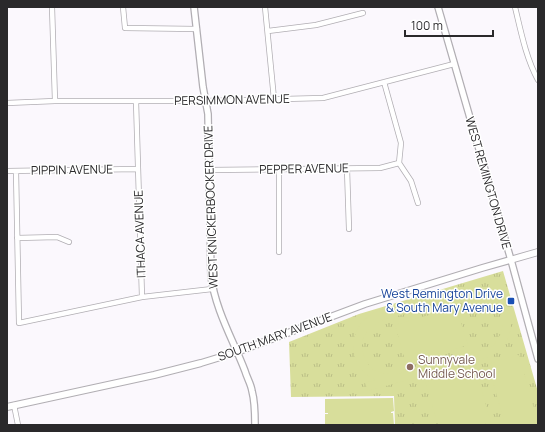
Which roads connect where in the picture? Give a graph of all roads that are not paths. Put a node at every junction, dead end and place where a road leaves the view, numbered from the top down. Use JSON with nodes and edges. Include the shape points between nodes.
{"nodes":[{"id":1,"x":52,"y":7,"type":"edge"},
{"id":2,"x":123,"y":7,"type":"edge"},
{"id":3,"x":194,"y":7,"type":"edge"},
{"id":4,"x":265,"y":7,"type":"edge"},
{"id":5,"x":438,"y":7,"type":"edge"},
{"id":6,"x":515,"y":7,"type":"edge"},
{"id":7,"x":363,"y":13,"type":"dead end"},
{"id":8,"x":197,"y":29,"type":"junction"},
{"id":9,"x":268,"y":31,"type":"junction"},
{"id":10,"x":454,"y":64,"type":"junction"},
{"id":11,"x":538,"y":80,"type":"edge"},
{"id":12,"x":384,"y":82,"type":"junction"},
{"id":13,"x":274,"y":99,"type":"junction"},
{"id":14,"x":55,"y":101,"type":"junction"},
{"id":15,"x":136,"y":101,"type":"junction"},
{"id":16,"x":205,"y":101,"type":"junction"},
{"id":17,"x":7,"y":103,"type":"edge"},
{"id":18,"x":399,"y":163,"type":"junction"},
{"id":19,"x":138,"y":169,"type":"junction"},
{"id":20,"x":347,"y":169,"type":"junction"},
{"id":21,"x":209,"y":170,"type":"junction"},
{"id":22,"x":279,"y":170,"type":"junction"},
{"id":23,"x":7,"y":171,"type":"edge"},
{"id":24,"x":16,"y":171,"type":"junction"},
{"id":25,"x":418,"y":203,"type":"dead end"},
{"id":26,"x":349,"y":230,"type":"dead end"},
{"id":27,"x":17,"y":238,"type":"junction"},
{"id":28,"x":70,"y":242,"type":"dead end"},
{"id":29,"x":279,"y":252,"type":"dead end"},
{"id":30,"x":538,"y":252,"type":"edge"},
{"id":31,"x":511,"y":260,"type":"junction"},
{"id":32,"x":212,"y":289,"type":"junction"},
{"id":33,"x":142,"y":297,"type":"junction"},
{"id":34,"x":237,"y":352,"type":"junction"},
{"id":35,"x":538,"y":359,"type":"edge"},
{"id":36,"x":14,"y":405,"type":"junction"},
{"id":37,"x":7,"y":407,"type":"edge"},
{"id":38,"x":18,"y":425,"type":"edge"},
{"id":39,"x":255,"y":425,"type":"edge"}],
"edges":[{"from":1,"to":14,"type":"street"},
{"from":2,"to":8,"type":"street","via":[[125,28]]},
{"from":3,"to":8,"type":"street","name":"WEST KNICKERBOCKER DRIVE"},
{"from":4,"to":9,"type":"street"},
{"from":5,"to":10,"type":"street","name":"WEST REMINGTON DRIVE"},
{"from":6,"to":11,"type":"street","via":[[529,59]]},
{"from":7,"to":9,"type":"street","via":[[316,25]]},
{"from":8,"to":16,"type":"street","name":"WEST KNICKERBOCKER DRIVE"},
{"from":9,"to":13,"type":"street"},
{"from":10,"to":12,"type":"street","name":"PERSIMMON AVENUE"},
{"from":10,"to":31,"type":"street","name":"WEST REMINGTON DRIVE"},
{"from":12,"to":13,"type":"street","name":"PERSIMMON AVENUE","via":[[323,98]]},
{"from":12,"to":18,"type":"street","via":[[401,143]]},
{"from":13,"to":16,"type":"street","name":"PERSIMMON AVENUE"},
{"from":14,"to":15,"type":"street","name":"PERSIMMON AVENUE"},
{"from":14,"to":17,"type":"street","name":"PERSIMMON AVENUE"},
{"from":15,"to":16,"type":"street","name":"PERSIMMON AVENUE"},
{"from":15,"to":19,"type":"street","name":"ITHACA AVENUE"},
{"from":16,"to":21,"type":"street","name":"WEST KNICKERBOCKER DRIVE","via":[[208,114]]},
{"from":18,"to":20,"type":"street","name":"PEPPER AVENUE","via":[[380,168]]},
{"from":18,"to":25,"type":"street","via":[[411,181]]},
{"from":19,"to":24,"type":"street","name":"PIPPIN AVENUE"},
{"from":19,"to":33,"type":"street","name":"ITHACA AVENUE"},
{"from":20,"to":22,"type":"street","name":"PEPPER AVENUE"},
{"from":20,"to":26,"type":"street"},
{"from":21,"to":22,"type":"street","name":"PEPPER AVENUE"},
{"from":21,"to":32,"type":"street","name":"WEST KNICKERBOCKER DRIVE"},
{"from":22,"to":29,"type":"street"},
{"from":23,"to":24,"type":"street","name":"PIPPIN AVENUE"},
{"from":24,"to":27,"type":"street"},
{"from":27,"to":28,"type":"street","via":[[56,237]]},
{"from":27,"to":33,"type":"street","via":[[19,323]]},
{"from":30,"to":31,"type":"main road","name":"SOUTH MARY AVENUE"},
{"from":31,"to":34,"type":"main road","name":"SOUTH MARY AVENUE","via":[[365,304]]},
{"from":31,"to":35,"type":"street","name":"WEST REMINGTON DRIVE"},
{"from":32,"to":33,"type":"street"},
{"from":32,"to":34,"type":"street","name":"WEST KNICKERBOCKER DRIVE"},
{"from":34,"to":36,"type":"main road","name":"SOUTH MARY AVENUE","via":[[154,375]]},
{"from":34,"to":39,"type":"street","name":"WEST KNICKERBOCKER DRIVE","via":[[252,391]]},
{"from":36,"to":37,"type":"main road","name":"SOUTH MARY AVENUE"},
{"from":36,"to":38,"type":"street"}]}
